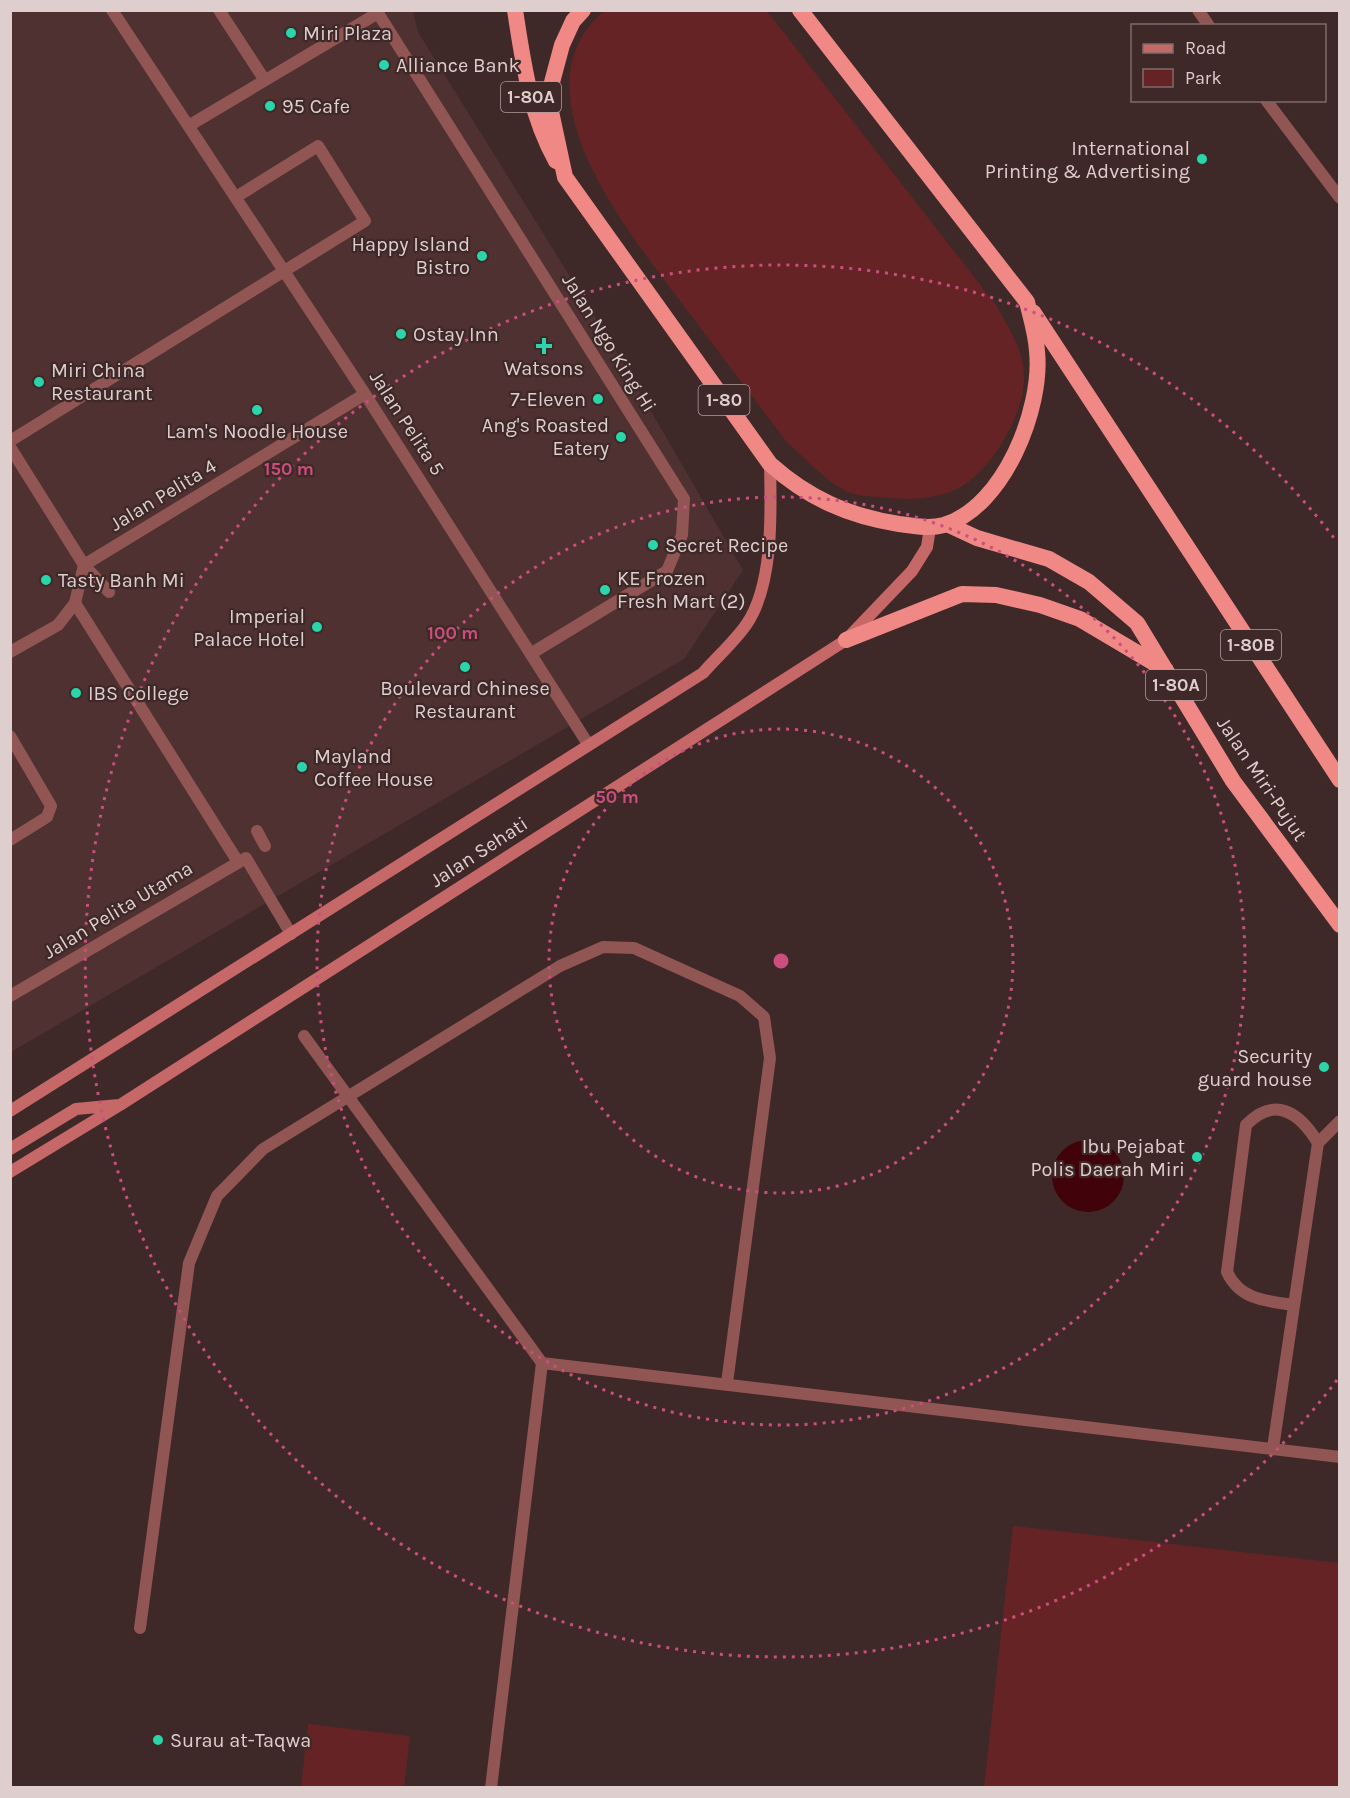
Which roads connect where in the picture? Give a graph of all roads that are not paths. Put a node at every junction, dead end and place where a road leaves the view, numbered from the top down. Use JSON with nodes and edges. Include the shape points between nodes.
{"nodes":[{"id":1,"x":112,"y":10,"type":"edge"},
{"id":2,"x":219,"y":10,"type":"edge"},
{"id":3,"x":515,"y":10,"type":"edge"},
{"id":4,"x":583,"y":10,"type":"edge"},
{"id":5,"x":800,"y":10,"type":"edge"},
{"id":6,"x":1198,"y":10,"type":"edge"},
{"id":7,"x":377,"y":12,"type":"edge"},
{"id":8,"x":1208,"y":24,"type":"edge"},
{"id":9,"x":264,"y":80,"type":"junction"},
{"id":10,"x":1268,"y":102,"type":"edge"},
{"id":11,"x":190,"y":125,"type":"junction"},
{"id":12,"x":565,"y":177,"type":"junction"},
{"id":13,"x":236,"y":197,"type":"junction"},
{"id":14,"x":1340,"y":198,"type":"edge"},
{"id":15,"x":283,"y":270,"type":"junction"},
{"id":16,"x":1027,"y":302,"type":"junction"},
{"id":17,"x":365,"y":394,"type":"junction"},
{"id":18,"x":10,"y":441,"type":"edge"},
{"id":19,"x":10,"y":447,"type":"edge"},
{"id":20,"x":770,"y":464,"type":"junction"},
{"id":21,"x":938,"y":526,"type":"junction"},
{"id":22,"x":84,"y":565,"type":"junction"},
{"id":23,"x":108,"y":592,"type":"dead end"},
{"id":24,"x":75,"y":603,"type":"junction"},
{"id":25,"x":846,"y":639,"type":"junction"},
{"id":26,"x":10,"y":652,"type":"edge"},
{"id":27,"x":532,"y":653,"type":"junction"},
{"id":28,"x":1167,"y":671,"type":"junction"},
{"id":29,"x":10,"y":736,"type":"edge"},
{"id":30,"x":588,"y":744,"type":"junction"},
{"id":31,"x":1340,"y":780,"type":"edge"},
{"id":32,"x":257,"y":831,"type":"dead end"},
{"id":33,"x":10,"y":840,"type":"edge"},
{"id":34,"x":266,"y":846,"type":"dead end"},
{"id":35,"x":242,"y":860,"type":"junction"},
{"id":36,"x":1340,"y":925,"type":"edge"},
{"id":37,"x":291,"y":934,"type":"junction"},
{"id":38,"x":13,"y":990,"type":"edge"},
{"id":39,"x":304,"y":1036,"type":"dead end"},
{"id":40,"x":347,"y":1095,"type":"junction"},
{"id":41,"x":120,"y":1105,"type":"junction"},
{"id":42,"x":10,"y":1111,"type":"edge"},
{"id":43,"x":1340,"y":1121,"type":"edge"},
{"id":44,"x":1318,"y":1143,"type":"junction"},
{"id":45,"x":10,"y":1149,"type":"edge"},
{"id":46,"x":10,"y":1172,"type":"edge"},
{"id":47,"x":1294,"y":1305,"type":"junction"},
{"id":48,"x":542,"y":1363,"type":"junction"},
{"id":49,"x":726,"y":1383,"type":"junction"},
{"id":50,"x":1273,"y":1448,"type":"junction"},
{"id":51,"x":1340,"y":1457,"type":"edge"},
{"id":52,"x":140,"y":1628,"type":"dead end"},
{"id":53,"x":491,"y":1788,"type":"edge"}],
"edges":[{"from":1,"to":11,"type":"street","name":"Jalan Pelita 5"},
{"from":2,"to":9,"type":"street"},
{"from":3,"to":12,"type":"highway","number":"1-80A","via":[[535,112],[545,142]]},
{"from":4,"to":12,"type":"highway","number":"1-80","via":[[562,45],[551,86],[550,107]]},
{"from":5,"to":16,"type":"highway"},
{"from":6,"to":8,"type":"street"},
{"from":7,"to":9,"type":"street"},
{"from":7,"to":27,"type":"street","name":"Jalan Ngo King Hi","via":[[684,499],[682,535],[667,571]]},
{"from":9,"to":11,"type":"street"},
{"from":10,"to":14,"type":"street"},
{"from":11,"to":13,"type":"street","name":"Jalan Pelita 5"},
{"from":12,"to":20,"type":"highway","number":"1-80"},
{"from":13,"to":15,"type":"street","name":"Jalan Pelita 5"},
{"from":13,"to":15,"type":"street","via":[[318,146],[365,222]]},
{"from":15,"to":17,"type":"street","name":"Jalan Pelita 5"},
{"from":15,"to":18,"type":"street"},
{"from":16,"to":21,"type":"highway","via":[[1038,352],[1029,417],[1018,448],[989,495]]},
{"from":16,"to":31,"type":"highway","number":"1-80B"},
{"from":17,"to":22,"type":"street","name":"Jalan Pelita 4"},
{"from":17,"to":27,"type":"street","name":"Jalan Pelita 5"},
{"from":19,"to":22,"type":"street"},
{"from":20,"to":21,"type":"highway","number":"1-80","via":[[799,488],[843,511],[871,520]]},
{"from":20,"to":30,"type":"main road","name":"Jalan Sehati","via":[[772,528],[763,583],[747,624],[703,673]]},
{"from":21,"to":25,"type":"main road","name":"Jalan Sehati","via":[[912,571]]},
{"from":21,"to":28,"type":"highway","name":"Jalan Miri-Pujut","number":"1-80A","via":[[1049,559],[1089,582],[1137,623]]},
{"from":22,"to":23,"type":"street"},
{"from":22,"to":24,"type":"street"},
{"from":24,"to":26,"type":"street","via":[[58,625]]},
{"from":24,"to":35,"type":"street"},
{"from":25,"to":28,"type":"highway","via":[[962,594],[996,595],[1080,620]]},
{"from":25,"to":41,"type":"main road","name":"Jalan Sehati"},
{"from":27,"to":30,"type":"street","name":"Jalan Pelita 5"},
{"from":28,"to":36,"type":"highway","name":"Jalan Miri-Pujut","number":"1-80A","via":[[1233,781]]},
{"from":29,"to":33,"type":"street","via":[[51,806],[47,817]]},
{"from":30,"to":37,"type":"main road","name":"Jalan Sehati"},
{"from":32,"to":34,"type":"street"},
{"from":35,"to":37,"type":"street"},
{"from":35,"to":38,"type":"street","name":"Jalan Pelita Utama"},
{"from":37,"to":42,"type":"main road","name":"Jalan Sehati"},
{"from":39,"to":40,"type":"street"},
{"from":40,"to":48,"type":"street"},
{"from":40,"to":49,"type":"street","via":[[560,966],[603,947],[634,948],[740,996],[764,1017],[770,1058]]},
{"from":40,"to":52,"type":"street","via":[[263,1149],[217,1196],[189,1263]]},
{"from":41,"to":45,"type":"main road","via":[[76,1109]]},
{"from":41,"to":46,"type":"main road","name":"Jalan Sehati"},
{"from":43,"to":44,"type":"street"},
{"from":44,"to":47,"type":"street"},
{"from":44,"to":47,"type":"street","via":[[1307,1126],[1289,1112],[1265,1110],[1245,1125],[1227,1272],[1233,1283],[1251,1298]]},
{"from":47,"to":50,"type":"street"},
{"from":48,"to":49,"type":"street"},
{"from":48,"to":53,"type":"street"},
{"from":49,"to":50,"type":"street"},
{"from":50,"to":51,"type":"street"}]}
